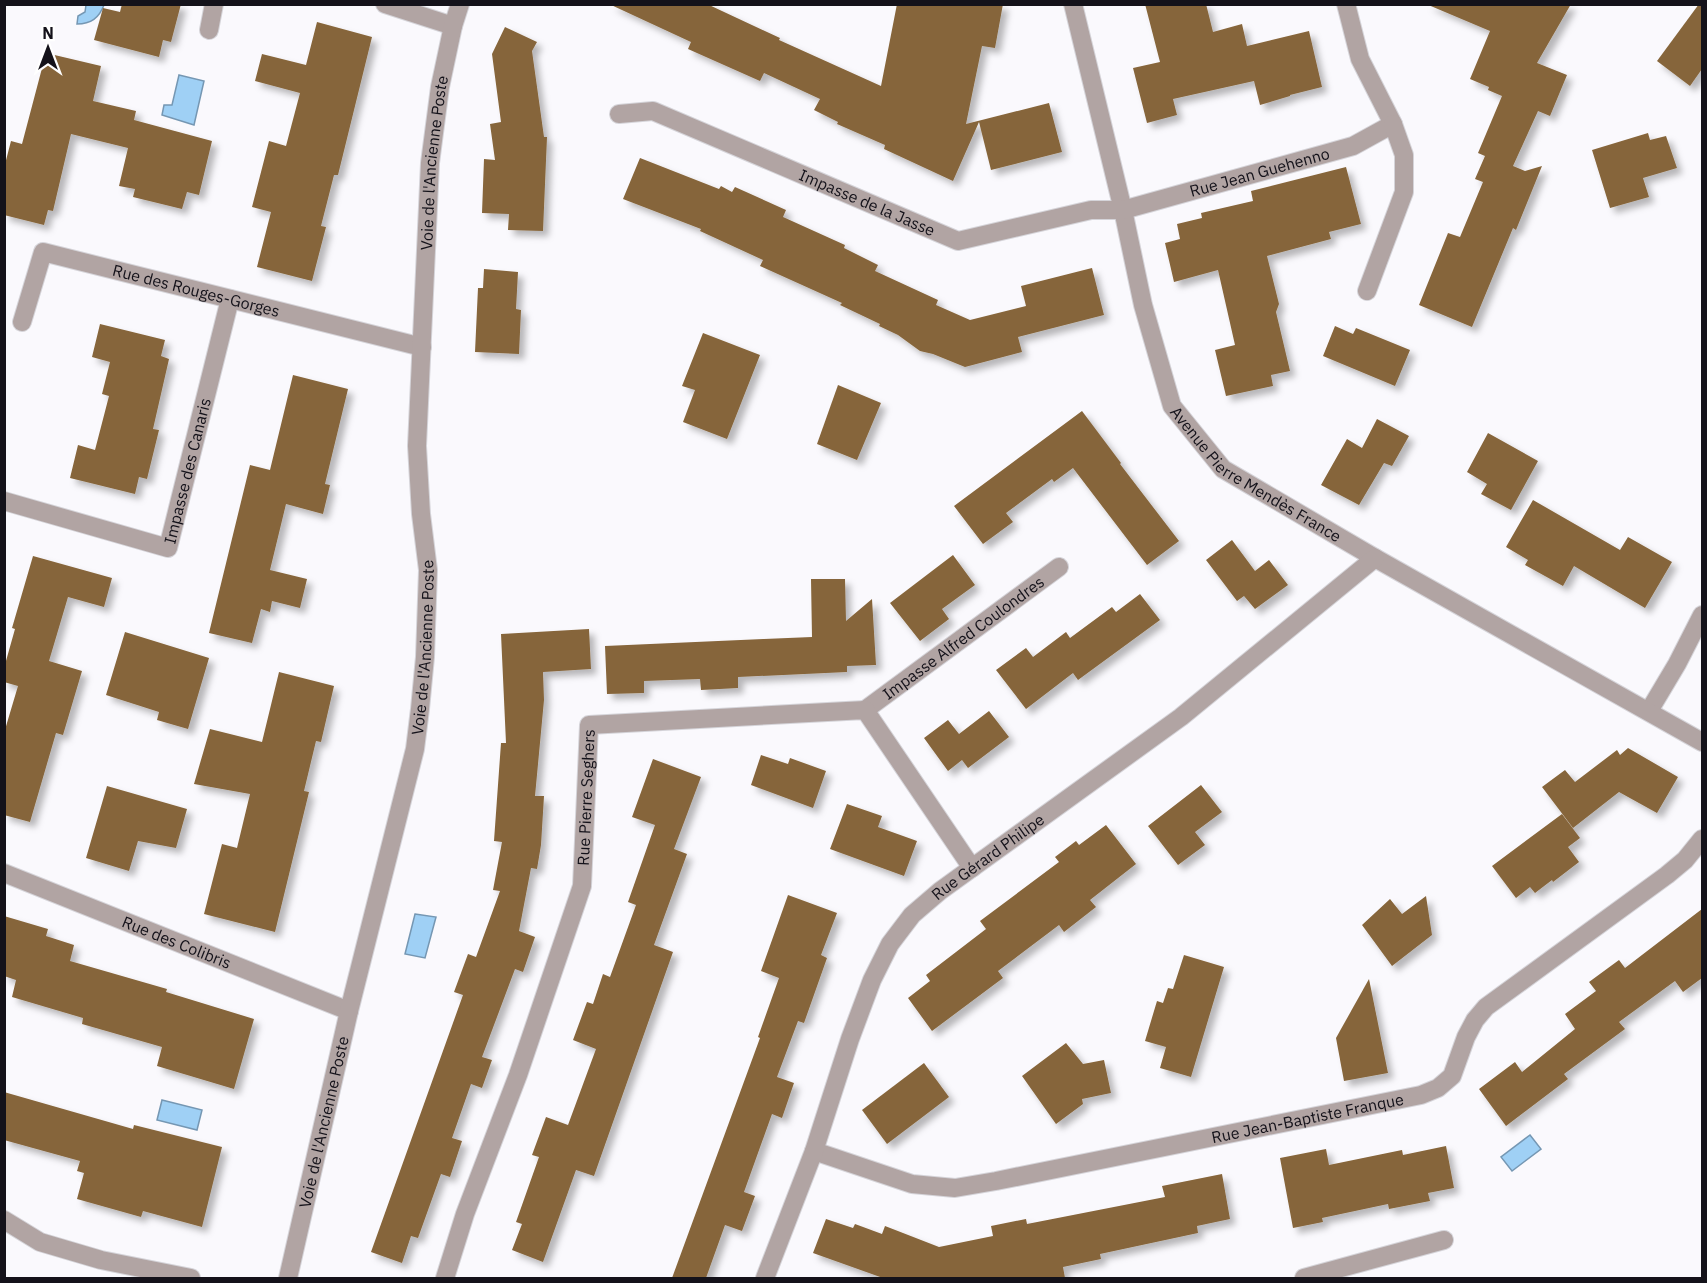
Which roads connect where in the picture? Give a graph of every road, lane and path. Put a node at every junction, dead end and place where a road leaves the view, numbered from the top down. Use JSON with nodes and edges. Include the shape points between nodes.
{"nodes":[{"id":1,"x":214,"y":4,"type":"edge"},
{"id":2,"x":385,"y":4,"type":"edge"},
{"id":3,"x":460,"y":4,"type":"edge"},
{"id":4,"x":1073,"y":4,"type":"edge"},
{"id":5,"x":1346,"y":4,"type":"edge"},
{"id":6,"x":453,"y":26,"type":"junction"},
{"id":7,"x":209,"y":30,"type":"dead end"},
{"id":8,"x":619,"y":114,"type":"dead end"},
{"id":9,"x":1393,"y":124,"type":"junction"},
{"id":10,"x":1123,"y":210,"type":"junction"},
{"id":11,"x":1366,"y":291,"type":"dead end"},
{"id":12,"x":230,"y":299,"type":"junction"},
{"id":13,"x":22,"y":322,"type":"dead end"},
{"id":14,"x":422,"y":347,"type":"junction"},
{"id":15,"x":4,"y":501,"type":"edge"},
{"id":16,"x":1375,"y":558,"type":"junction"},
{"id":17,"x":1059,"y":567,"type":"dead end"},
{"id":18,"x":1702,"y":615,"type":"edge"},
{"id":19,"x":865,"y":710,"type":"junction"},
{"id":20,"x":1649,"y":711,"type":"junction"},
{"id":21,"x":1702,"y":742,"type":"edge"},
{"id":22,"x":1702,"y":839,"type":"edge"},
{"id":23,"x":972,"y":868,"type":"junction"},
{"id":24,"x":4,"y":873,"type":"edge"},
{"id":25,"x":349,"y":1011,"type":"junction"},
{"id":26,"x":814,"y":1151,"type":"junction"},
{"id":27,"x":4,"y":1220,"type":"edge"},
{"id":28,"x":1444,"y":1240,"type":"dead end"},
{"id":29,"x":191,"y":1278,"type":"edge"},
{"id":30,"x":288,"y":1278,"type":"edge"},
{"id":31,"x":446,"y":1278,"type":"edge"},
{"id":32,"x":765,"y":1278,"type":"edge"},
{"id":33,"x":1304,"y":1278,"type":"edge"}],
"edges":[{"from":1,"to":7,"type":"street"},
{"from":2,"to":6,"type":"street"},
{"from":3,"to":6,"type":"street","name":"Voie de l'Ancienne Poste"},
{"from":4,"to":10,"type":"street","name":"Avenue Pierre Mendès France"},
{"from":5,"to":9,"type":"street","via":[[1360,59]]},
{"from":6,"to":14,"type":"street","name":"Voie de l'Ancienne Poste","via":[[430,163]]},
{"from":8,"to":10,"type":"street","name":"Impasse de la Jasse","via":[[653,111],[958,241],[1091,210]]},
{"from":9,"to":10,"type":"street","name":"Rue Jean Guehenno","via":[[1353,146]]},
{"from":9,"to":11,"type":"street","via":[[1404,155],[1404,192]]},
{"from":10,"to":16,"type":"street","name":"Avenue Pierre Mendès France","via":[[1143,304],[1172,406],[1223,469]]},
{"from":12,"to":13,"type":"street","name":"Rue des Rouges-Gorges","via":[[43,252]]},
{"from":12,"to":14,"type":"street","name":"Rue des Rouges-Gorges"},
{"from":12,"to":15,"type":"street","name":"Impasse des Canaris","via":[[168,548]]},
{"from":14,"to":25,"type":"street","name":"Voie de l'Ancienne Poste","via":[[417,446],[428,570],[420,709],[415,750]]},
{"from":16,"to":20,"type":"street","name":"Avenue Pierre Mendès France"},
{"from":16,"to":23,"type":"street","name":"Rue Gérard Philipe","via":[[1181,717]]},
{"from":17,"to":19,"type":"street","name":"Impasse Alfred Coulondres"},
{"from":18,"to":20,"type":"street"},
{"from":19,"to":23,"type":"street"},
{"from":19,"to":31,"type":"street","name":"Rue Pierre Seghers","via":[[589,725],[582,886],[518,1075],[465,1214]]},
{"from":20,"to":21,"type":"street","name":"Avenue Pierre Mendès France"},
{"from":22,"to":26,"type":"street","name":"Rue Jean-Baptiste Franque","via":[[1667,874],[1486,1006],[1466,1037],[1452,1076],[1421,1095],[955,1188],[912,1184]]},
{"from":23,"to":26,"type":"street","name":"Rue Gérard Philipe","via":[[912,915],[890,944],[850,1039]]},
{"from":24,"to":25,"type":"street","name":"Rue des Colibris"},
{"from":25,"to":30,"type":"street","name":"Voie de l'Ancienne Poste"},
{"from":26,"to":32,"type":"street","name":"Rue Gérard Philipe"},
{"from":27,"to":29,"type":"street","via":[[40,1242],[101,1260]]},
{"from":28,"to":33,"type":"street"}]}
